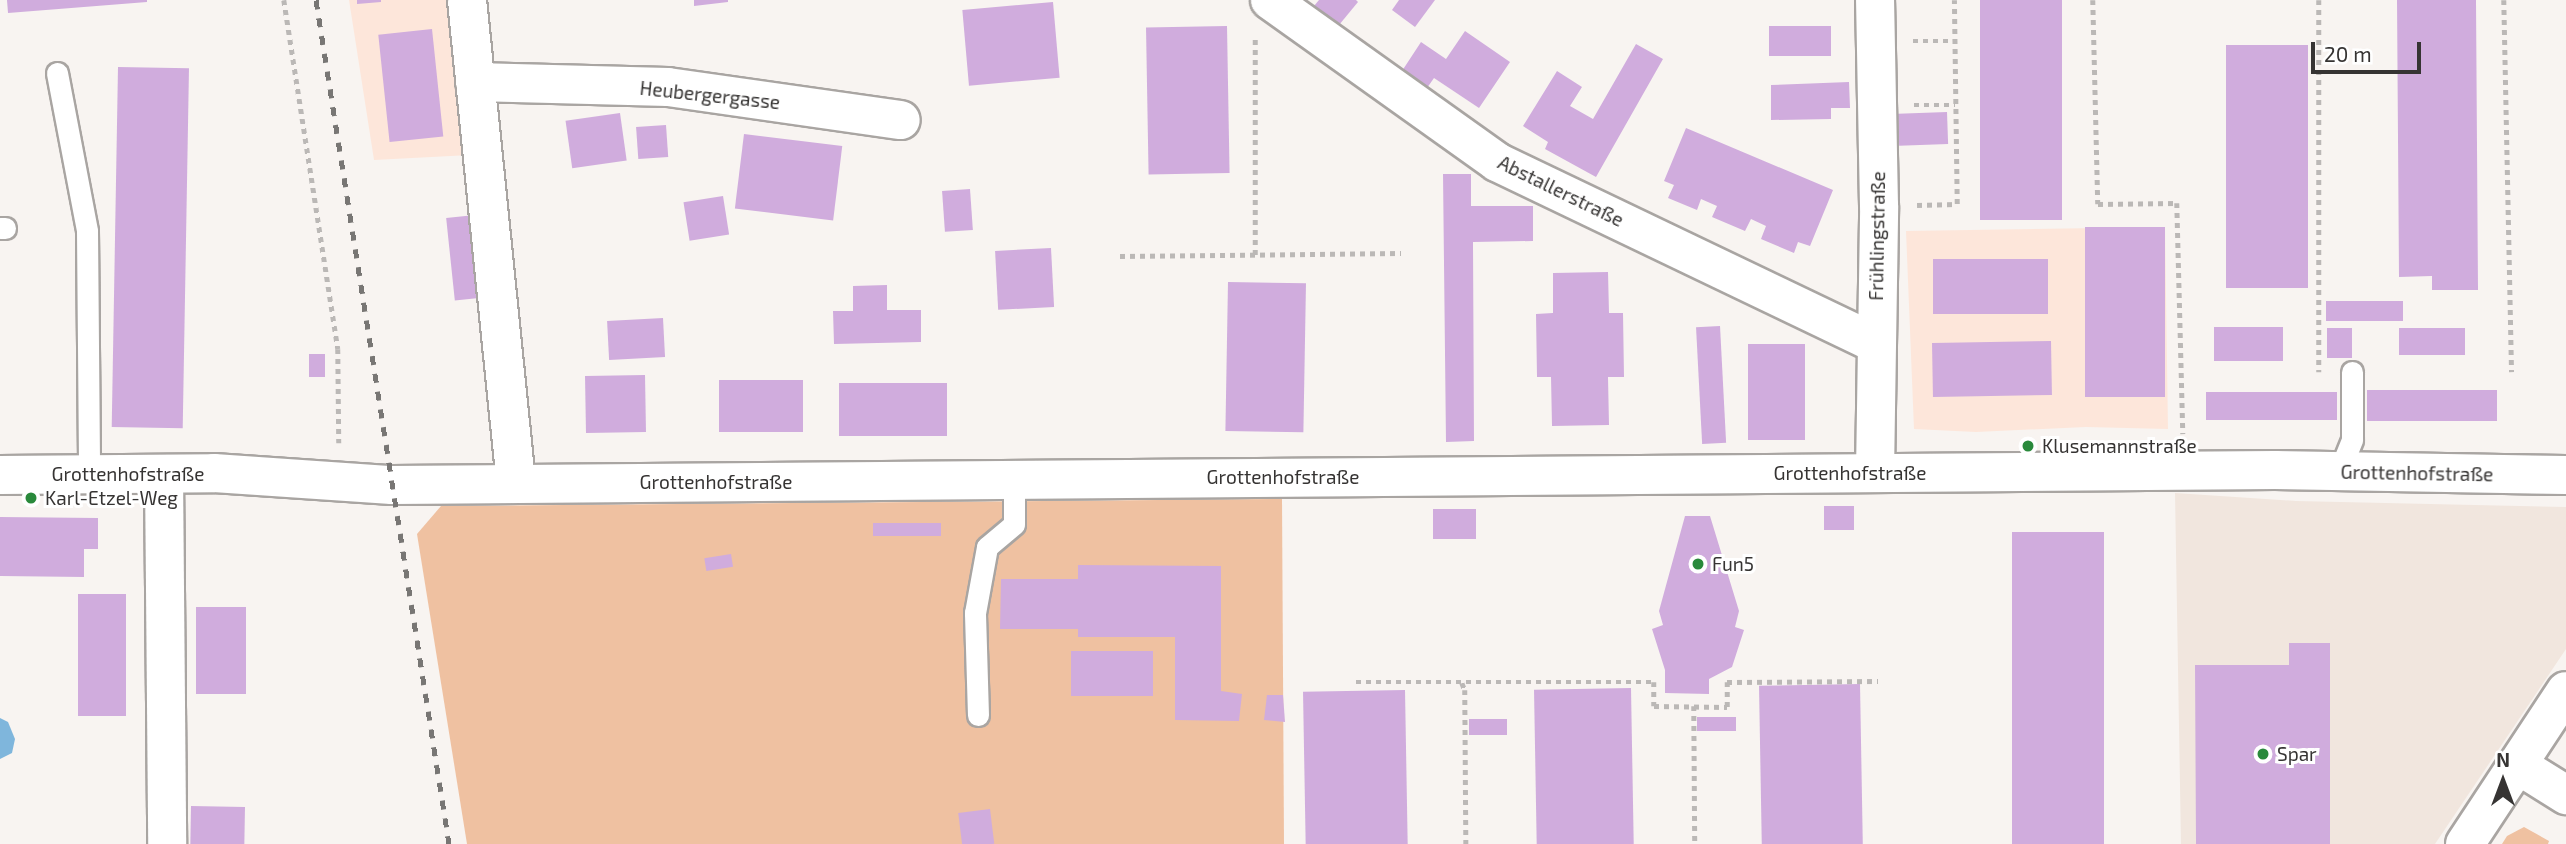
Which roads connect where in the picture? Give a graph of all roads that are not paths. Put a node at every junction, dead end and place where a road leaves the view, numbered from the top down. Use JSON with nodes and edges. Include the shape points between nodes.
{"nodes":[{"id":1,"x":467,"y":0,"type":"edge"},
{"id":2,"x":1270,"y":0,"type":"edge"},
{"id":3,"x":1875,"y":0,"type":"edge"},
{"id":4,"x":57,"y":73,"type":"dead end"},
{"id":5,"x":475,"y":82,"type":"junction"},
{"id":6,"x":901,"y":120,"type":"dead end"},
{"id":7,"x":1874,"y":343,"type":"junction"},
{"id":8,"x":2352,"y":372,"type":"dead end"},
{"id":9,"x":2339,"y":472,"type":"junction"},
{"id":10,"x":1874,"y":473,"type":"junction"},
{"id":11,"x":89,"y":474,"type":"junction"},
{"id":12,"x":164,"y":474,"type":"junction"},
{"id":13,"x":0,"y":475,"type":"edge"},
{"id":14,"x":2566,"y":475,"type":"edge"},
{"id":15,"x":1014,"y":480,"type":"junction"},
{"id":16,"x":516,"y":484,"type":"junction"},
{"id":17,"x":2566,"y":691,"type":"edge"},
{"id":18,"x":978,"y":715,"type":"dead end"},
{"id":19,"x":2518,"y":765,"type":"junction"},
{"id":20,"x":2566,"y":795,"type":"edge"},
{"id":21,"x":167,"y":844,"type":"edge"},
{"id":22,"x":2465,"y":844,"type":"edge"}],
"edges":[{"from":1,"to":5,"type":"main road"},
{"from":2,"to":7,"type":"main road","name":"Abstallerstraße","via":[[1497,162]]},
{"from":3,"to":7,"type":"main road","name":"Frühlingstraße","via":[[1879,206]]},
{"from":4,"to":11,"type":"lane","via":[[88,231]]},
{"from":5,"to":6,"type":"main road","name":"Heubergergasse","via":[[668,87]]},
{"from":5,"to":16,"type":"main road"},
{"from":7,"to":10,"type":"main road","name":"Frühlingstraße"},
{"from":8,"to":9,"type":"lane","via":[[2353,439]]},
{"from":9,"to":10,"type":"main road","name":"Grottenhofstraße"},
{"from":9,"to":14,"type":"main road","name":"Grottenhofstraße"},
{"from":10,"to":15,"type":"main road","name":"Grottenhofstraße"},
{"from":11,"to":12,"type":"main road","name":"Grottenhofstraße"},
{"from":11,"to":13,"type":"main road","name":"Grottenhofstraße"},
{"from":12,"to":16,"type":"main road","name":"Grottenhofstraße","via":[[334,483]]},
{"from":12,"to":21,"type":"main road"},
{"from":15,"to":16,"type":"main road","name":"Grottenhofstraße"},
{"from":15,"to":18,"type":"lane","via":[[1014,524],[987,547],[975,613]]},
{"from":17,"to":19,"type":"main road"},
{"from":19,"to":20,"type":"main road"},
{"from":19,"to":22,"type":"main road"}]}
